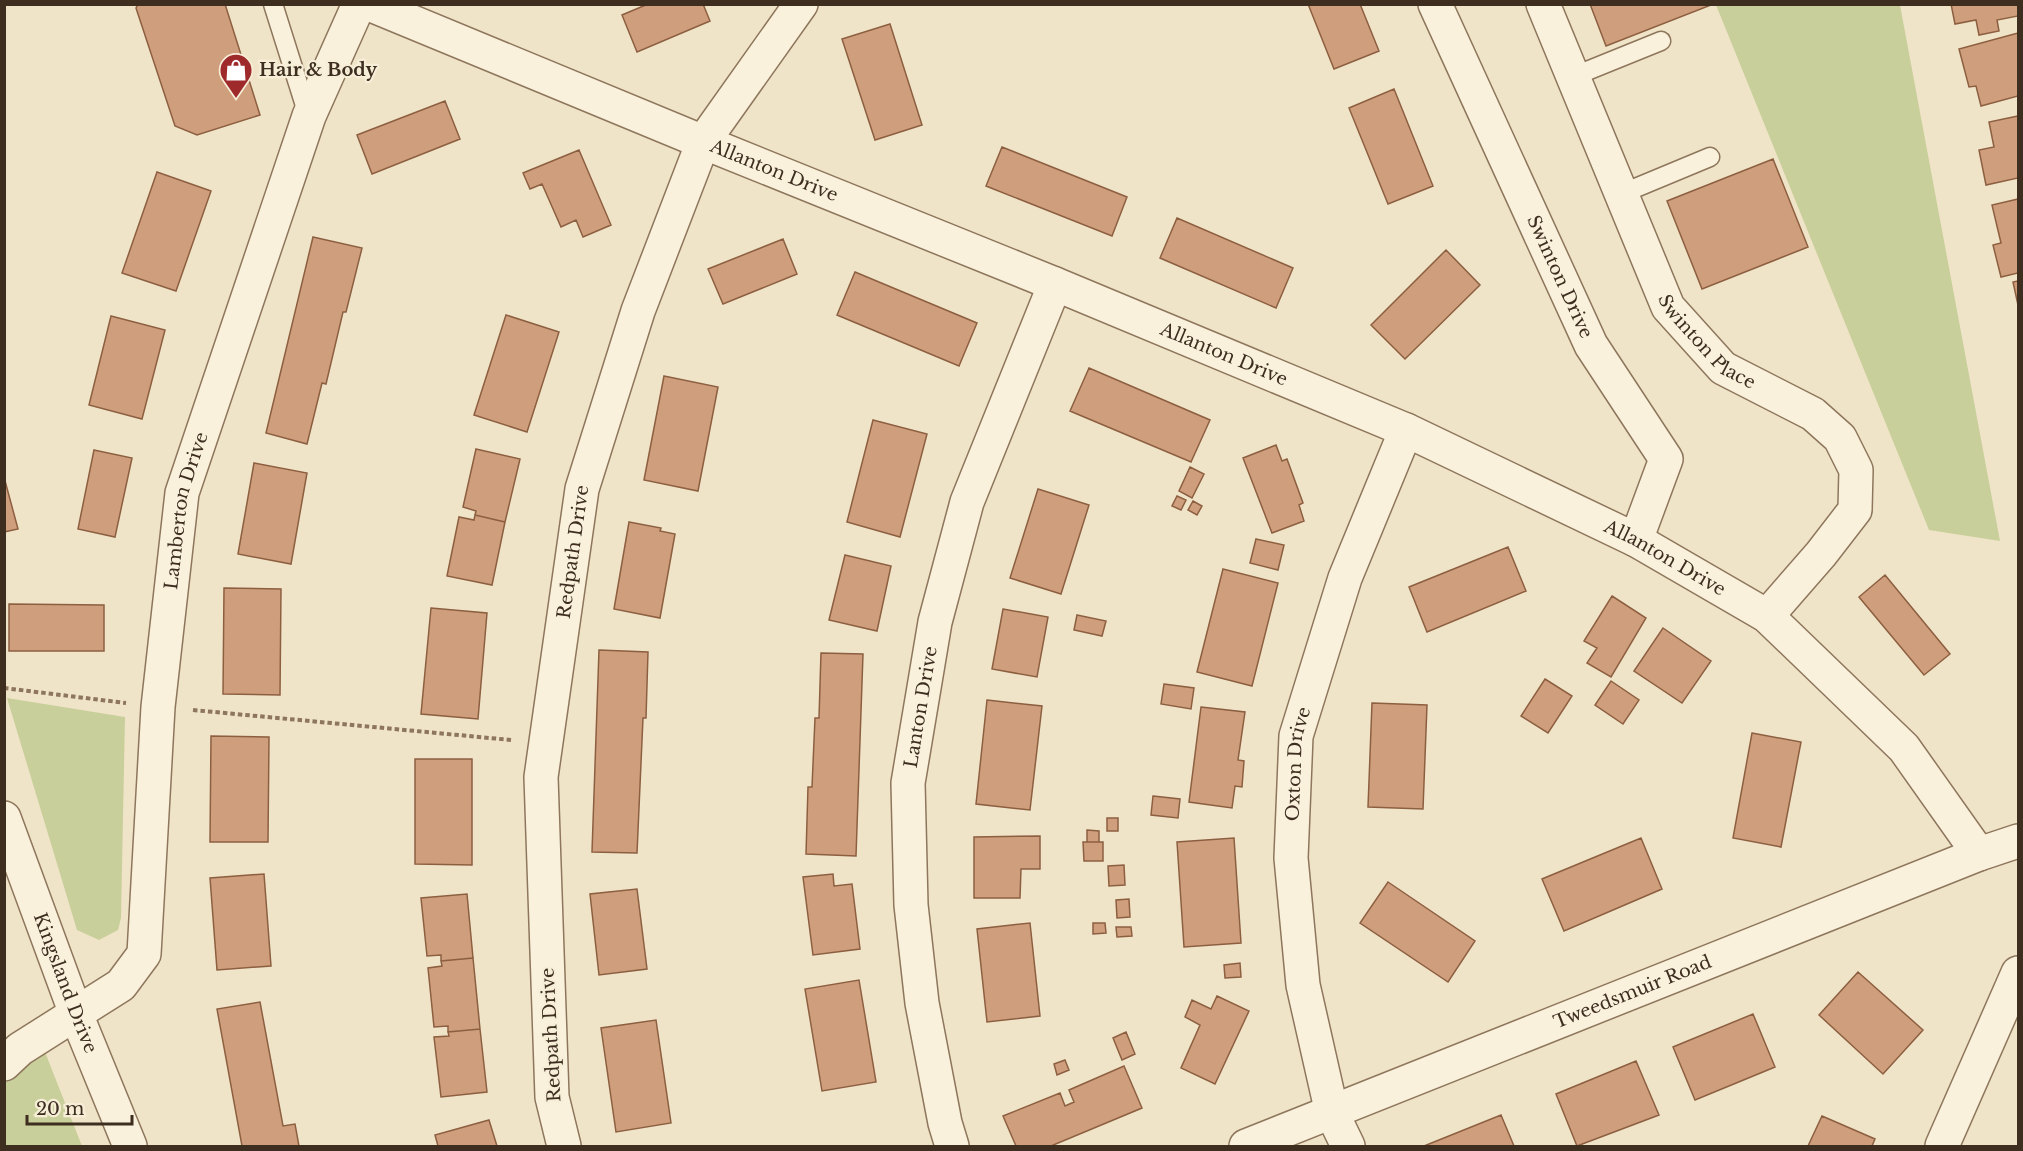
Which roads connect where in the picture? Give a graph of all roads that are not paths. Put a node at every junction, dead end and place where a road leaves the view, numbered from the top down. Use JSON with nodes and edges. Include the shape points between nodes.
{"nodes":[{"id":1,"x":273,"y":4,"type":"edge"},
{"id":2,"x":359,"y":4,"type":"edge"},
{"id":3,"x":369,"y":4,"type":"edge"},
{"id":4,"x":801,"y":4,"type":"edge"},
{"id":5,"x":1435,"y":4,"type":"edge"},
{"id":6,"x":1543,"y":4,"type":"edge"},
{"id":7,"x":1661,"y":41,"type":"dead end"},
{"id":8,"x":1572,"y":77,"type":"junction"},
{"id":9,"x":309,"y":116,"type":"junction"},
{"id":10,"x":703,"y":142,"type":"junction"},
{"id":11,"x":1710,"y":157,"type":"dead end"},
{"id":12,"x":1621,"y":194,"type":"junction"},
{"id":13,"x":1055,"y":284,"type":"junction"},
{"id":14,"x":1406,"y":430,"type":"junction"},
{"id":15,"x":1636,"y":540,"type":"junction"},
{"id":16,"x":1767,"y":616,"type":"junction"},
{"id":17,"x":4,"y":818,"type":"edge"},
{"id":18,"x":2019,"y":841,"type":"edge"},
{"id":19,"x":1979,"y":854,"type":"junction"},
{"id":20,"x":2019,"y":973,"type":"edge"},
{"id":21,"x":76,"y":1014,"type":"junction"},
{"id":22,"x":4,"y":1064,"type":"edge"},
{"id":23,"x":1332,"y":1113,"type":"junction"},
{"id":24,"x":130,"y":1146,"type":"edge"},
{"id":25,"x":564,"y":1146,"type":"edge"},
{"id":26,"x":952,"y":1146,"type":"edge"},
{"id":27,"x":1246,"y":1146,"type":"edge"},
{"id":28,"x":1348,"y":1146,"type":"edge"},
{"id":29,"x":1942,"y":1146,"type":"edge"}],
"edges":[{"from":1,"to":9,"type":"lane"},
{"from":2,"to":9,"type":"street","name":"Lamberton Drive"},
{"from":3,"to":10,"type":"street","name":"Allanton Drive"},
{"from":4,"to":10,"type":"street","name":"Redpath Drive"},
{"from":5,"to":15,"type":"street","name":"Swinton Drive","via":[[1591,345],[1666,459]]},
{"from":6,"to":8,"type":"street","name":"Swinton Place"},
{"from":7,"to":8,"type":"lane"},
{"from":8,"to":12,"type":"street","name":"Swinton Place"},
{"from":9,"to":21,"type":"street","name":"Lamberton Drive","via":[[182,493],[158,707],[144,954],[121,985]]},
{"from":10,"to":13,"type":"street","name":"Allanton Drive"},
{"from":10,"to":25,"type":"street","name":"Redpath Drive","via":[[638,311],[582,489],[542,777],[552,1097]]},
{"from":11,"to":12,"type":"lane"},
{"from":12,"to":16,"type":"street","name":"Swinton Place","via":[[1668,307],[1723,368],[1813,414],[1840,438],[1856,470],[1855,510]]},
{"from":13,"to":14,"type":"street","name":"Allanton Drive"},
{"from":13,"to":26,"type":"street","name":"Lanton Drive","via":[[967,502],[935,622],[908,783],[911,905],[922,1003]]},
{"from":14,"to":15,"type":"street","name":"Allanton Drive"},
{"from":14,"to":23,"type":"street","name":"Oxton Drive","via":[[1345,578],[1296,736],[1292,869],[1303,985]]},
{"from":15,"to":16,"type":"street","name":"Allanton Drive"},
{"from":16,"to":19,"type":"street","name":"Allanton Drive","via":[[1904,748]]},
{"from":17,"to":21,"type":"street","name":"Kingsland Drive"},
{"from":18,"to":19,"type":"street","name":"Tweedsmuir Road"},
{"from":19,"to":23,"type":"street","name":"Tweedsmuir Road"},
{"from":20,"to":29,"type":"street"},
{"from":21,"to":22,"type":"street","name":"Lamberton Drive","via":[[20,1049]]},
{"from":21,"to":24,"type":"street","name":"Kingsland Drive"},
{"from":23,"to":27,"type":"street","name":"Tweedsmuir Road"},
{"from":23,"to":28,"type":"street","name":"Oxton Drive"}]}
